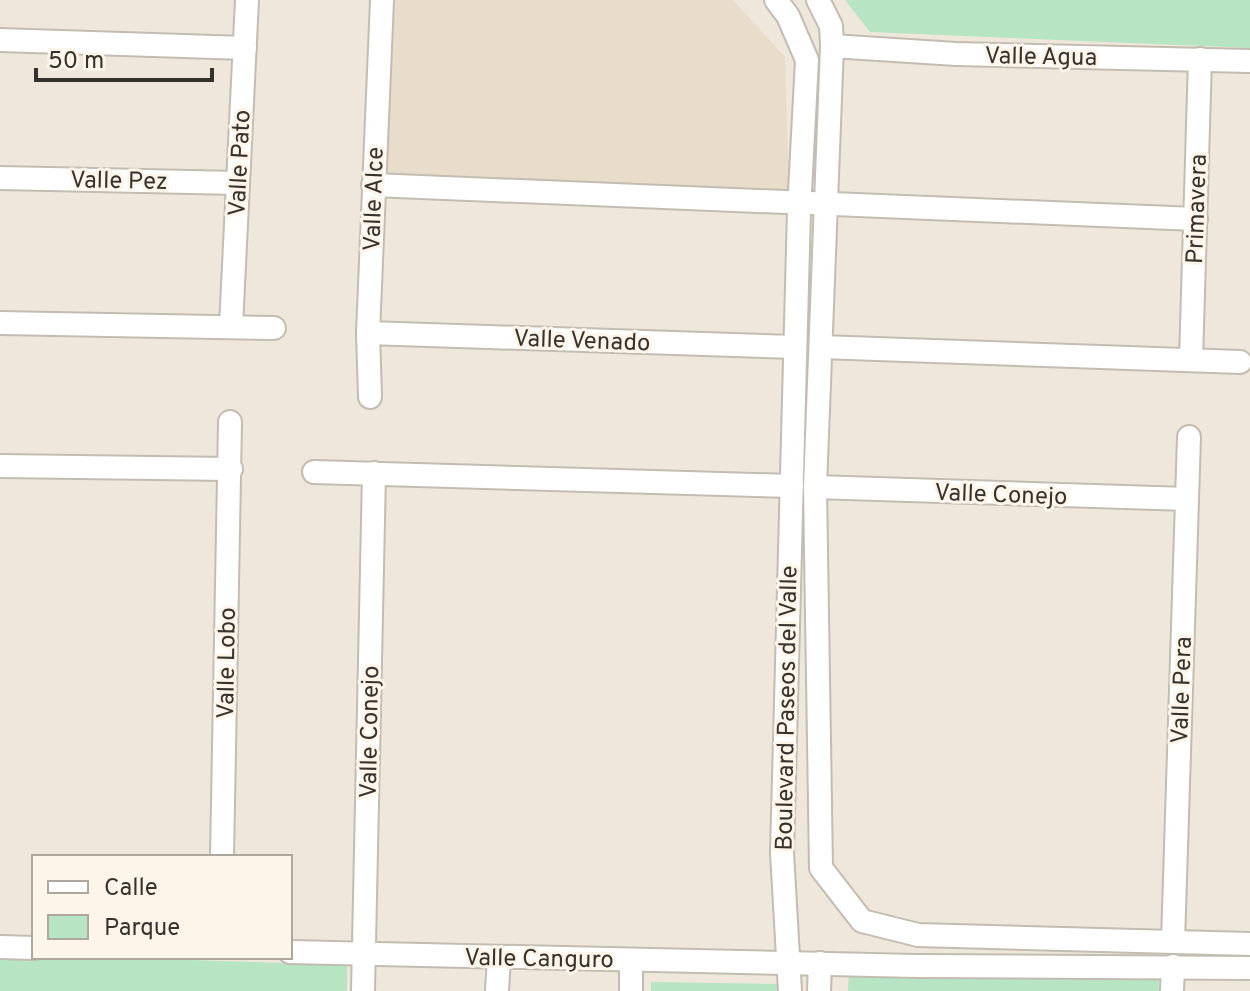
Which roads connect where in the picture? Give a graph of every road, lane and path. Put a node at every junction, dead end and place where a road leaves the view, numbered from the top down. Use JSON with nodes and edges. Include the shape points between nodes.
{"nodes":[{"id":1,"x":247,"y":0,"type":"edge"},
{"id":2,"x":382,"y":0,"type":"edge"},
{"id":3,"x":776,"y":0,"type":"edge"},
{"id":4,"x":818,"y":0,"type":"edge"},
{"id":5,"x":0,"y":40,"type":"edge"},
{"id":6,"x":832,"y":46,"type":"junction"},
{"id":7,"x":245,"y":48,"type":"junction"},
{"id":8,"x":1200,"y":59,"type":"junction"},
{"id":9,"x":1250,"y":61,"type":"edge"},
{"id":10,"x":0,"y":178,"type":"edge"},
{"id":11,"x":238,"y":183,"type":"junction"},
{"id":12,"x":373,"y":185,"type":"junction"},
{"id":13,"x":799,"y":203,"type":"junction"},
{"id":14,"x":826,"y":203,"type":"junction"},
{"id":15,"x":1196,"y":219,"type":"junction"},
{"id":16,"x":0,"y":323,"type":"edge"},
{"id":17,"x":231,"y":326,"type":"junction"},
{"id":18,"x":274,"y":328,"type":"dead end"},
{"id":19,"x":368,"y":333,"type":"junction"},
{"id":20,"x":795,"y":347,"type":"junction"},
{"id":21,"x":821,"y":347,"type":"junction"},
{"id":22,"x":1191,"y":360,"type":"junction"},
{"id":23,"x":1240,"y":362,"type":"dead end"},
{"id":24,"x":370,"y":397,"type":"dead end"},
{"id":25,"x":230,"y":422,"type":"dead end"},
{"id":26,"x":1189,"y":437,"type":"dead end"},
{"id":27,"x":0,"y":466,"type":"edge"},
{"id":28,"x":231,"y":469,"type":"junction"},
{"id":29,"x":314,"y":472,"type":"dead end"},
{"id":30,"x":374,"y":473,"type":"junction"},
{"id":31,"x":792,"y":486,"type":"junction"},
{"id":32,"x":815,"y":487,"type":"junction"},
{"id":33,"x":1187,"y":499,"type":"junction"},
{"id":34,"x":222,"y":855,"type":"edge"},
{"id":35,"x":821,"y":868,"type":"junction"},
{"id":36,"x":783,"y":872,"type":"junction"},
{"id":37,"x":887,"y":929,"type":"junction"},
{"id":38,"x":1173,"y":942,"type":"junction"},
{"id":39,"x":1250,"y":944,"type":"edge"},
{"id":40,"x":0,"y":947,"type":"edge"},
{"id":41,"x":32,"y":948,"type":"edge"},
{"id":42,"x":292,"y":952,"type":"edge"},
{"id":43,"x":364,"y":954,"type":"junction"},
{"id":44,"x":499,"y":957,"type":"junction"},
{"id":45,"x":631,"y":960,"type":"junction"},
{"id":46,"x":789,"y":963,"type":"junction"},
{"id":47,"x":820,"y":963,"type":"junction"},
{"id":48,"x":887,"y":965,"type":"junction"},
{"id":49,"x":1173,"y":966,"type":"junction"},
{"id":50,"x":1250,"y":968,"type":"edge"},
{"id":51,"x":363,"y":991,"type":"edge"},
{"id":52,"x":497,"y":991,"type":"edge"},
{"id":53,"x":631,"y":991,"type":"edge"},
{"id":54,"x":790,"y":991,"type":"edge"},
{"id":55,"x":819,"y":991,"type":"edge"},
{"id":56,"x":1172,"y":991,"type":"edge"}],
"edges":[{"from":1,"to":7,"type":"street","name":"Valle Pato"},
{"from":2,"to":12,"type":"street","name":"Valle Alce"},
{"from":3,"to":13,"type":"street","name":"Boulevard Paseos del Valle","via":[[807,60]]},
{"from":4,"to":6,"type":"street","name":"Boulevard Paseos del Valle","via":[[831,26]]},
{"from":5,"to":7,"type":"street"},
{"from":6,"to":8,"type":"street","name":"Valle Agua"},
{"from":6,"to":14,"type":"street","name":"Boulevard Paseos del Valle"},
{"from":7,"to":11,"type":"street","name":"Valle Pato"},
{"from":8,"to":9,"type":"street","name":"Valle Agua"},
{"from":8,"to":15,"type":"street","name":"Primavera"},
{"from":10,"to":11,"type":"street","name":"Valle Pez"},
{"from":11,"to":17,"type":"street","name":"Valle Pato"},
{"from":12,"to":13,"type":"street"},
{"from":12,"to":19,"type":"street","name":"Valle Alce"},
{"from":13,"to":14,"type":"street"},
{"from":13,"to":20,"type":"street","name":"Boulevard Paseos del Valle"},
{"from":14,"to":15,"type":"street"},
{"from":14,"to":21,"type":"street","name":"Boulevard Paseos del Valle"},
{"from":15,"to":22,"type":"street","name":"Primavera"},
{"from":16,"to":17,"type":"street"},
{"from":17,"to":18,"type":"street"},
{"from":19,"to":20,"type":"street","name":"Valle Venado"},
{"from":19,"to":24,"type":"street","name":"Valle Alce"},
{"from":20,"to":31,"type":"street","name":"Boulevard Paseos del Valle"},
{"from":21,"to":22,"type":"street"},
{"from":21,"to":32,"type":"street","name":"Boulevard Paseos del Valle"},
{"from":22,"to":23,"type":"street"},
{"from":25,"to":28,"type":"street","name":"Valle Lobo"},
{"from":26,"to":33,"type":"street","name":"Valle Pera"},
{"from":27,"to":28,"type":"street"},
{"from":28,"to":34,"type":"street","name":"Valle Lobo"},
{"from":29,"to":30,"type":"street"},
{"from":30,"to":31,"type":"street"},
{"from":30,"to":43,"type":"street","name":"Valle Conejo"},
{"from":31,"to":36,"type":"street","name":"Boulevard Paseos del Valle"},
{"from":32,"to":33,"type":"street","name":"Valle Conejo"},
{"from":32,"to":35,"type":"street","name":"Boulevard Paseos del Valle"},
{"from":33,"to":38,"type":"street","name":"Valle Pera"},
{"from":35,"to":36,"type":"street"},
{"from":35,"to":37,"type":"street","name":"Boulevard Paseos del Valle","via":[[862,921]]},
{"from":36,"to":46,"type":"street","name":"Boulevard Paseos del Valle"},
{"from":37,"to":38,"type":"street","name":"Boulevard Paseos del Valle","via":[[918,935]]},
{"from":37,"to":48,"type":"street"},
{"from":38,"to":39,"type":"street","name":"Boulevard Paseos del Valle"},
{"from":40,"to":41,"type":"street"},
{"from":42,"to":43,"type":"street","name":"Valle Canguro"},
{"from":43,"to":44,"type":"street","name":"Valle Canguro"},
{"from":43,"to":51,"type":"street","name":"Valle Conejo"},
{"from":44,"to":45,"type":"street","name":"Valle Canguro"},
{"from":44,"to":52,"type":"street"},
{"from":45,"to":46,"type":"street","name":"Valle Canguro"},
{"from":45,"to":53,"type":"street"},
{"from":46,"to":47,"type":"street"},
{"from":46,"to":54,"type":"street","name":"Boulevard Paseos del Valle"},
{"from":47,"to":48,"type":"street"},
{"from":47,"to":55,"type":"street"},
{"from":48,"to":49,"type":"street"},
{"from":49,"to":50,"type":"street"},
{"from":49,"to":56,"type":"street"}]}
